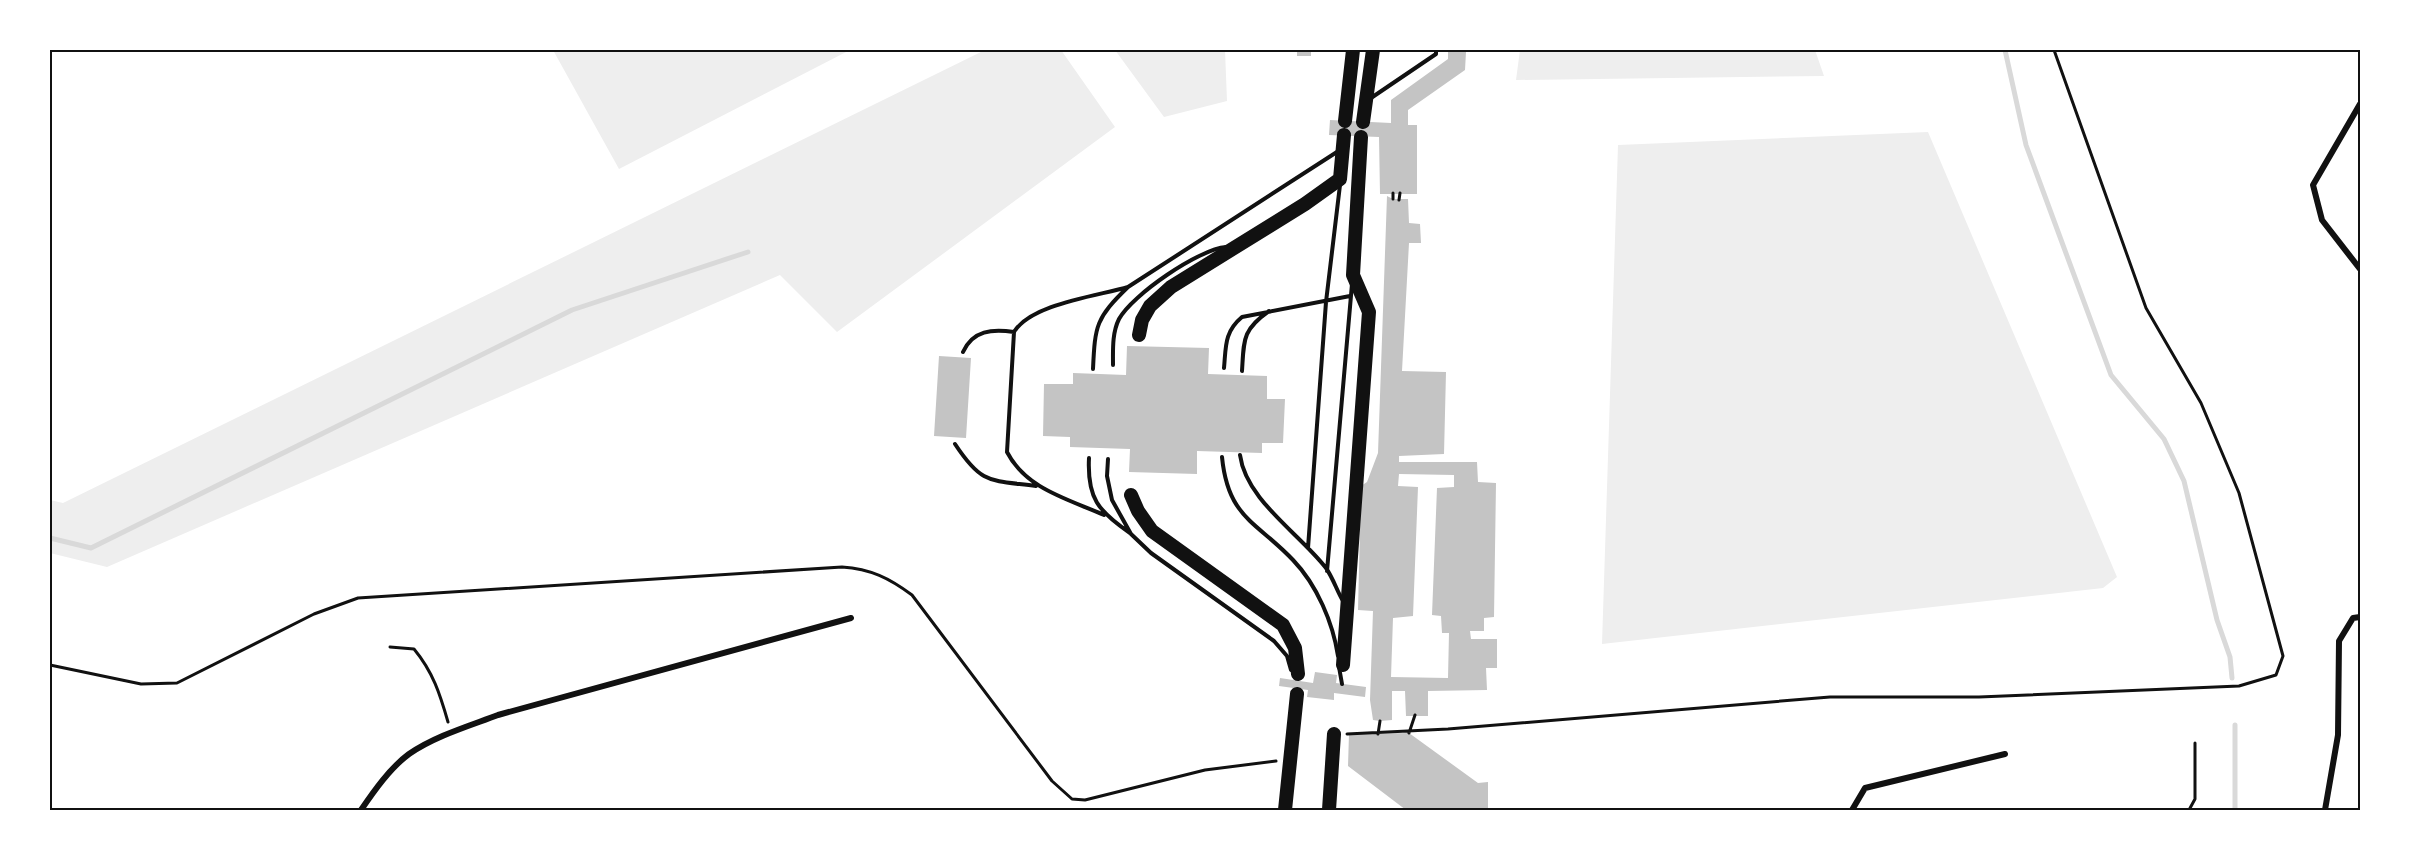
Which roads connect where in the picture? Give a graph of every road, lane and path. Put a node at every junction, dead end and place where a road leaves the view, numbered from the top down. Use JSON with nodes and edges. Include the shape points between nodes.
{"nodes":[{"id":1,"x":1353,"y":50,"type":"edge"},
{"id":2,"x":1373,"y":50,"type":"edge"},
{"id":3,"x":1436,"y":50,"type":"edge"},
{"id":4,"x":2054,"y":50,"type":"edge"},
{"id":5,"x":1366,"y":102,"type":"junction"},
{"id":6,"x":2361,"y":104,"type":"edge"},
{"id":7,"x":1345,"y":121,"type":"dead end"},
{"id":8,"x":1343,"y":142,"type":"joint"},
{"id":9,"x":1340,"y":179,"type":"junction"},
{"id":10,"x":1393,"y":193,"type":"dead end"},
{"id":11,"x":1400,"y":193,"type":"dead end"},
{"id":12,"x":1393,"y":199,"type":"dead end"},
{"id":13,"x":1399,"y":200,"type":"dead end"},
{"id":14,"x":1236,"y":247,"type":"junction"},
{"id":15,"x":2361,"y":269,"type":"edge"},
{"id":16,"x":1353,"y":275,"type":"junction"},
{"id":17,"x":1128,"y":287,"type":"junction"},
{"id":18,"x":1350,"y":296,"type":"junction"},
{"id":19,"x":1326,"y":302,"type":"junction"},
{"id":20,"x":1271,"y":310,"type":"junction"},
{"id":21,"x":1014,"y":332,"type":"junction"},
{"id":22,"x":1138,"y":335,"type":"dead end"},
{"id":23,"x":963,"y":352,"type":"dead end"},
{"id":24,"x":1113,"y":365,"type":"dead end"},
{"id":25,"x":1224,"y":368,"type":"dead end"},
{"id":26,"x":1093,"y":369,"type":"dead end"},
{"id":27,"x":1242,"y":371,"type":"dead end"},
{"id":28,"x":955,"y":444,"type":"dead end"},
{"id":29,"x":1240,"y":455,"type":"dead end"},
{"id":30,"x":1222,"y":457,"type":"dead end"},
{"id":31,"x":1089,"y":458,"type":"dead end"},
{"id":32,"x":1108,"y":459,"type":"dead end"},
{"id":33,"x":1039,"y":487,"type":"junction"},
{"id":34,"x":1131,"y":495,"type":"dead end"},
{"id":35,"x":1104,"y":515,"type":"junction"},
{"id":36,"x":1131,"y":534,"type":"junction"},
{"id":37,"x":1308,"y":548,"type":"junction"},
{"id":38,"x":1327,"y":571,"type":"junction"},
{"id":39,"x":1347,"y":610,"type":"junction"},
{"id":40,"x":2361,"y":617,"type":"edge"},
{"id":41,"x":851,"y":618,"type":"dead end"},
{"id":42,"x":390,"y":647,"type":"dead end"},
{"id":43,"x":1343,"y":664,"type":"dead end"},
{"id":44,"x":1297,"y":684,"type":"junction"},
{"id":45,"x":1342,"y":684,"type":"dead end"},
{"id":46,"x":1415,"y":715,"type":"dead end"},
{"id":47,"x":1380,"y":721,"type":"dead end"},
{"id":48,"x":450,"y":733,"type":"junction"},
{"id":49,"x":1409,"y":733,"type":"dead end"},
{"id":50,"x":1334,"y":734,"type":"joint"},
{"id":51,"x":1378,"y":734,"type":"dead end"},
{"id":52,"x":2195,"y":743,"type":"dead end"},
{"id":53,"x":2004,"y":754,"type":"dead end"},
{"id":54,"x":361,"y":810,"type":"edge"},
{"id":55,"x":1285,"y":810,"type":"edge"},
{"id":56,"x":1329,"y":810,"type":"edge"},
{"id":57,"x":1852,"y":810,"type":"edge"},
{"id":58,"x":2189,"y":810,"type":"edge"},
{"id":59,"x":2325,"y":810,"type":"edge"}],
"edges":[{"from":1,"to":7,"type":"highway"},
{"from":2,"to":5,"type":"highway"},
{"from":3,"to":5,"type":"lane","via":[[1436,54]]},
{"from":4,"to":50,"type":"path","via":[[2146,308],[2201,403],[2239,493],[2283,656],[2276,675],[2239,686],[1979,697],[1830,697],[1448,729]]},
{"from":5,"to":16,"type":"highway"},
{"from":6,"to":15,"type":"street","via":[[2313,185],[2322,220]]},
{"from":8,"to":9,"type":"highway"},
{"from":8,"to":17,"type":"lane"},
{"from":9,"to":14,"type":"highway"},
{"from":9,"to":19,"type":"lane"},
{"from":10,"to":12,"type":"path"},
{"from":11,"to":13,"type":"path"},
{"from":14,"to":22,"type":"highway","via":[[1171,287],[1150,306]]},
{"from":14,"to":24,"type":"lane","via":[[1214,248],[1134,300],[1119,319]]},
{"from":16,"to":18,"type":"lane"},
{"from":16,"to":39,"type":"highway","via":[[1369,312]]},
{"from":17,"to":21,"type":"lane","via":[[1035,313],[1020,322]]},
{"from":17,"to":26,"type":"lane","via":[[1105,309],[1096,327]]},
{"from":18,"to":19,"type":"lane"},
{"from":18,"to":38,"type":"lane"},
{"from":19,"to":20,"type":"lane"},
{"from":19,"to":37,"type":"lane"},
{"from":20,"to":25,"type":"lane","via":[[1242,317],[1232,326],[1226,337]]},
{"from":20,"to":27,"type":"lane","via":[[1251,324],[1244,344]]},
{"from":21,"to":23,"type":"lane","via":[[991,329],[967,342]]},
{"from":21,"to":33,"type":"lane","via":[[1007,452],[1014,466]]},
{"from":28,"to":33,"type":"lane","via":[[970,467],[985,479]]},
{"from":29,"to":37,"type":"lane","via":[[1242,470],[1255,492]]},
{"from":30,"to":45,"type":"lane","via":[[1224,482],[1238,509],[1294,561],[1325,609]]},
{"from":31,"to":35,"type":"lane","via":[[1095,500]]},
{"from":32,"to":36,"type":"lane","via":[[1112,500]]},
{"from":33,"to":35,"type":"lane"},
{"from":34,"to":44,"type":"highway","via":[[1152,531],[1283,625],[1295,648]]},
{"from":35,"to":36,"type":"lane"},
{"from":36,"to":44,"type":"lane","via":[[1151,553],[1274,641],[1287,656]]},
{"from":37,"to":38,"type":"lane"},
{"from":38,"to":39,"type":"lane"},
{"from":39,"to":43,"type":"highway"},
{"from":40,"to":59,"type":"street","via":[[2353,618],[2339,641],[2338,735]]},
{"from":41,"to":48,"type":"street","via":[[498,715]]},
{"from":42,"to":48,"type":"path","via":[[414,649],[429,667]]},
{"from":44,"to":55,"type":"highway"},
{"from":46,"to":49,"type":"path"},
{"from":47,"to":51,"type":"path"},
{"from":48,"to":54,"type":"street","via":[[409,754]]},
{"from":50,"to":56,"type":"highway"},
{"from":52,"to":58,"type":"path","via":[[2194,799]]},
{"from":53,"to":57,"type":"street","via":[[1865,788]]}]}
